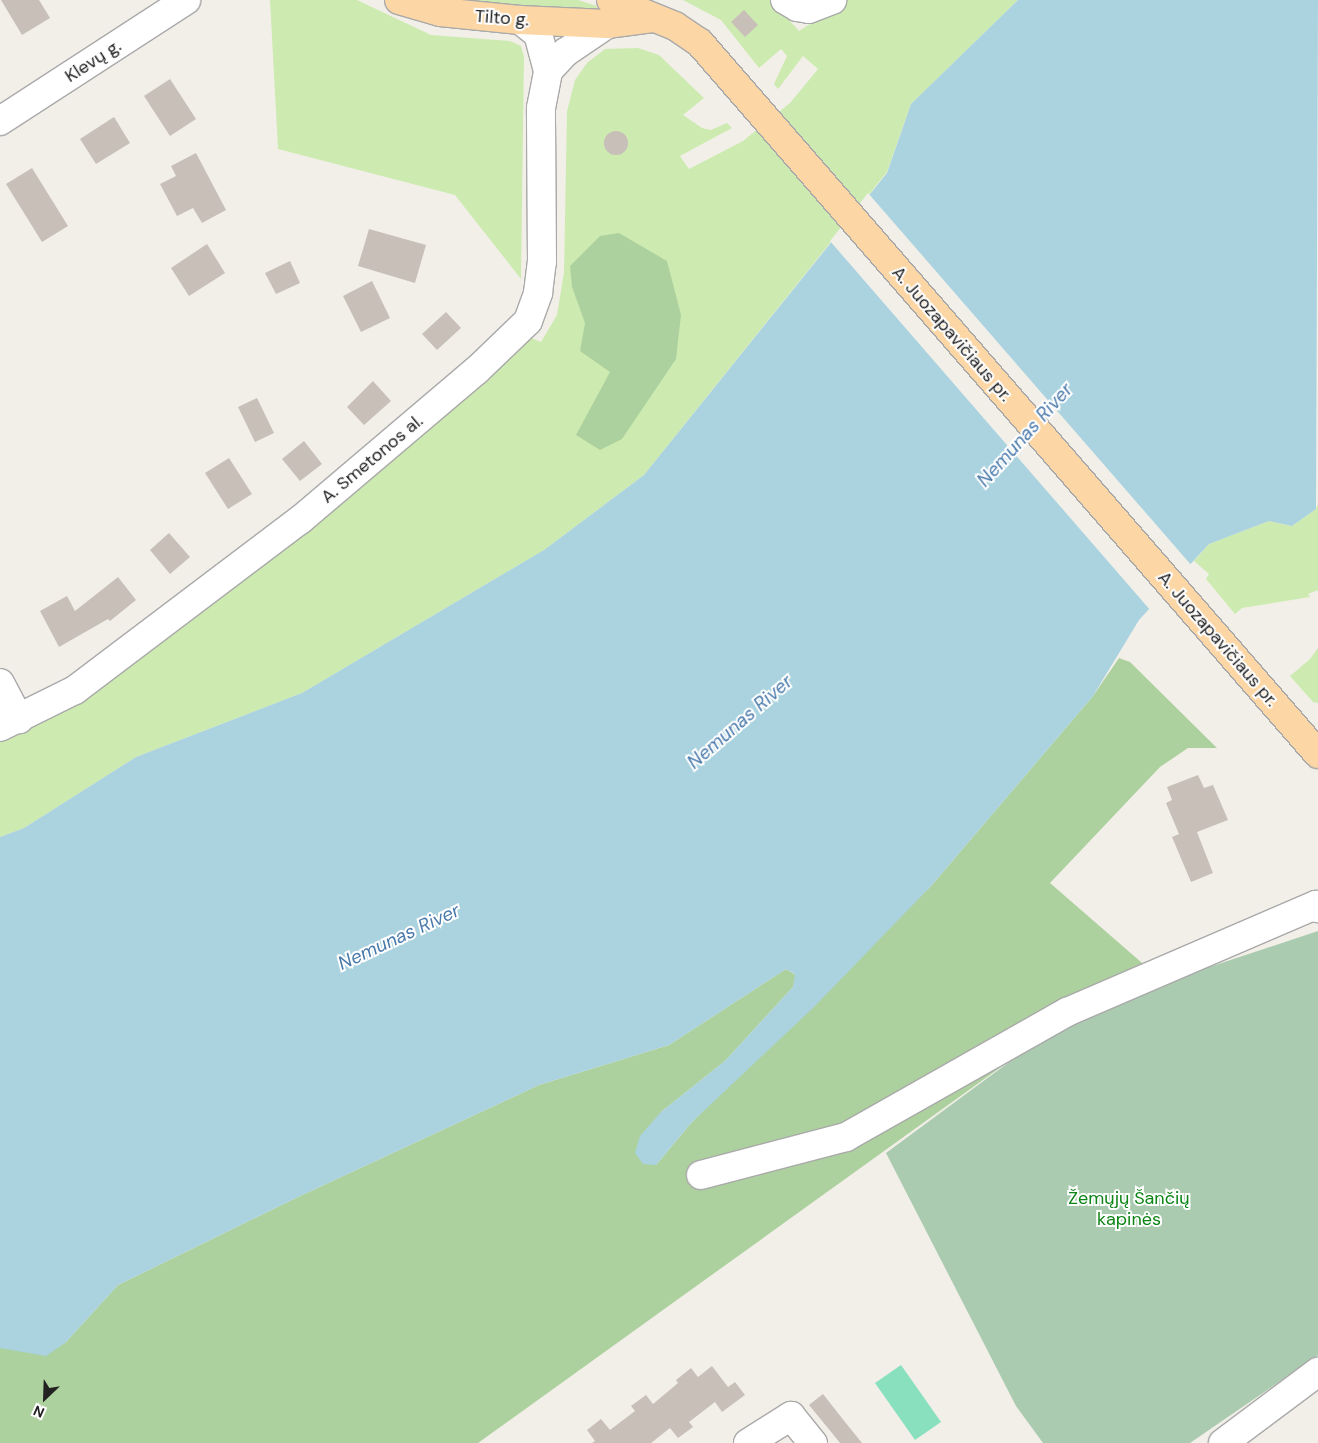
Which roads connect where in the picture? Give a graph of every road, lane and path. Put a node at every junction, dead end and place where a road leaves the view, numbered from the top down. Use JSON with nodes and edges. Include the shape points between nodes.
{"nodes":[{"id":1,"x":186,"y":0,"type":"edge"},
{"id":2,"x":785,"y":0,"type":"edge"},
{"id":3,"x":832,"y":0,"type":"edge"},
{"id":4,"x":420,"y":3,"type":"edge"},
{"id":5,"x":609,"y":12,"type":"edge"},
{"id":6,"x":520,"y":20,"type":"junction"},
{"id":7,"x":548,"y":71,"type":"junction"},
{"id":8,"x":0,"y":121,"type":"edge"},
{"id":9,"x":0,"y":683,"type":"edge"},
{"id":10,"x":10,"y":723,"type":"edge"},
{"id":11,"x":1318,"y":754,"type":"edge"},
{"id":12,"x":1318,"y":908,"type":"edge"},
{"id":13,"x":701,"y":1176,"type":"dead end"},
{"id":14,"x":1318,"y":1372,"type":"edge"},
{"id":15,"x":1238,"y":1438,"type":"edge"},
{"id":16,"x":748,"y":1443,"type":"edge"},
{"id":17,"x":814,"y":1443,"type":"edge"}],
"edges":[{"from":1,"to":8,"type":"street","name":"Klevų g."},
{"from":2,"to":3,"type":"street","via":[[809,9]]},
{"from":4,"to":6,"type":"main road","name":"Tilto g.","via":[[454,14]]},
{"from":5,"to":6,"type":"main road","name":"Tilto g."},
{"from":5,"to":7,"type":"street"},
{"from":5,"to":11,"type":"main road","name":"A. Juozapavičiaus pr.","via":[[654,18],[675,26],[700,43]]},
{"from":6,"to":7,"type":"street","name":"A. Smetonos al.","via":[[538,34]]},
{"from":7,"to":10,"type":"street","name":"A. Smetonos al.","via":[[541,108],[542,262],[538,292],[528,321],[476,371],[300,520],[76,690]]},
{"from":9,"to":10,"type":"street"},
{"from":12,"to":13,"type":"street","via":[[1316,905],[1067,1012],[846,1137]]},
{"from":14,"to":15,"type":"street"},
{"from":16,"to":17,"type":"street","via":[[792,1416]]}]}
